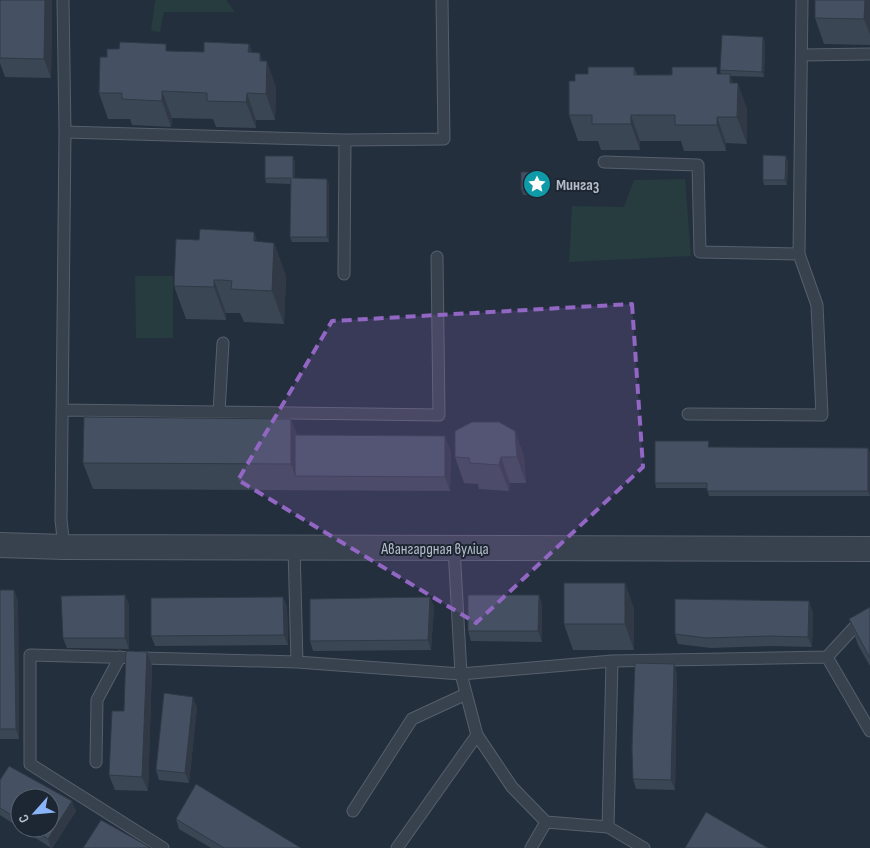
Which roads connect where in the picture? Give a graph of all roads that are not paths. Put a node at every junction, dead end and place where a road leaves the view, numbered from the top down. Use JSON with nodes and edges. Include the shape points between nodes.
{"nodes":[{"id":1,"x":64,"y":0,"type":"edge"},
{"id":2,"x":442,"y":0,"type":"edge"},
{"id":3,"x":802,"y":0,"type":"edge"},
{"id":4,"x":870,"y":54,"type":"edge"},
{"id":5,"x":802,"y":56,"type":"junction"},
{"id":6,"x":65,"y":132,"type":"junction"},
{"id":7,"x":345,"y":140,"type":"junction"},
{"id":8,"x":604,"y":162,"type":"dead end"},
{"id":9,"x":799,"y":254,"type":"junction"},
{"id":10,"x":437,"y":257,"type":"dead end"},
{"id":11,"x":344,"y":274,"type":"dead end"},
{"id":12,"x":223,"y":342,"type":"dead end"},
{"id":13,"x":62,"y":410,"type":"junction"},
{"id":14,"x":220,"y":412,"type":"junction"},
{"id":15,"x":688,"y":414,"type":"dead end"},
{"id":16,"x":0,"y":545,"type":"edge"},
{"id":17,"x":64,"y":547,"type":"junction"},
{"id":18,"x":294,"y":547,"type":"junction"},
{"id":19,"x":454,"y":548,"type":"junction"},
{"id":20,"x":870,"y":548,"type":"edge"},
{"id":21,"x":870,"y":615,"type":"edge"},
{"id":22,"x":120,"y":657,"type":"junction"},
{"id":23,"x":827,"y":657,"type":"junction"},
{"id":24,"x":612,"y":661,"type":"junction"},
{"id":25,"x":297,"y":662,"type":"junction"},
{"id":26,"x":461,"y":674,"type":"junction"},
{"id":27,"x":466,"y":694,"type":"junction"},
{"id":28,"x":870,"y":731,"type":"edge"},
{"id":29,"x":477,"y":734,"type":"junction"},
{"id":30,"x":96,"y":762,"type":"dead end"},
{"id":31,"x":353,"y":811,"type":"dead end"},
{"id":32,"x":546,"y":822,"type":"junction"},
{"id":33,"x":608,"y":827,"type":"junction"},
{"id":34,"x":163,"y":848,"type":"edge"},
{"id":35,"x":397,"y":848,"type":"edge"},
{"id":36,"x":531,"y":848,"type":"edge"},
{"id":37,"x":644,"y":848,"type":"edge"}],
"edges":[{"from":1,"to":6,"type":"lane"},
{"from":2,"to":7,"type":"lane","via":[[444,139]]},
{"from":3,"to":5,"type":"lane"},
{"from":4,"to":5,"type":"lane"},
{"from":5,"to":9,"type":"lane"},
{"from":6,"to":7,"type":"lane"},
{"from":6,"to":13,"type":"lane"},
{"from":7,"to":11,"type":"lane"},
{"from":8,"to":9,"type":"lane","via":[[698,165],[700,252]]},
{"from":9,"to":15,"type":"lane","via":[[817,305],[822,415]]},
{"from":10,"to":14,"type":"lane","via":[[438,415]]},
{"from":12,"to":14,"type":"lane"},
{"from":13,"to":14,"type":"lane"},
{"from":13,"to":17,"type":"lane","via":[[61,520]]},
{"from":16,"to":17,"type":"street","name":"Авангардная вуліца"},
{"from":17,"to":18,"type":"street","name":"Авангардная вуліца"},
{"from":18,"to":19,"type":"street","name":"Авангардная вуліца"},
{"from":18,"to":25,"type":"lane"},
{"from":19,"to":20,"type":"street","name":"Авангардная вуліца"},
{"from":19,"to":26,"type":"lane"},
{"from":21,"to":23,"type":"lane","via":[[862,619]]},
{"from":22,"to":25,"type":"lane"},
{"from":22,"to":30,"type":"lane","via":[[97,700]]},
{"from":22,"to":34,"type":"lane","via":[[30,655],[30,764]]},
{"from":23,"to":24,"type":"lane"},
{"from":23,"to":28,"type":"lane"},
{"from":24,"to":26,"type":"lane"},
{"from":24,"to":33,"type":"lane"},
{"from":25,"to":26,"type":"lane"},
{"from":26,"to":27,"type":"lane"},
{"from":27,"to":29,"type":"lane"},
{"from":27,"to":31,"type":"lane","via":[[412,719]]},
{"from":29,"to":32,"type":"lane","via":[[512,787]]},
{"from":29,"to":35,"type":"lane"},
{"from":32,"to":33,"type":"lane"},
{"from":32,"to":36,"type":"lane"},
{"from":33,"to":37,"type":"lane"}]}
